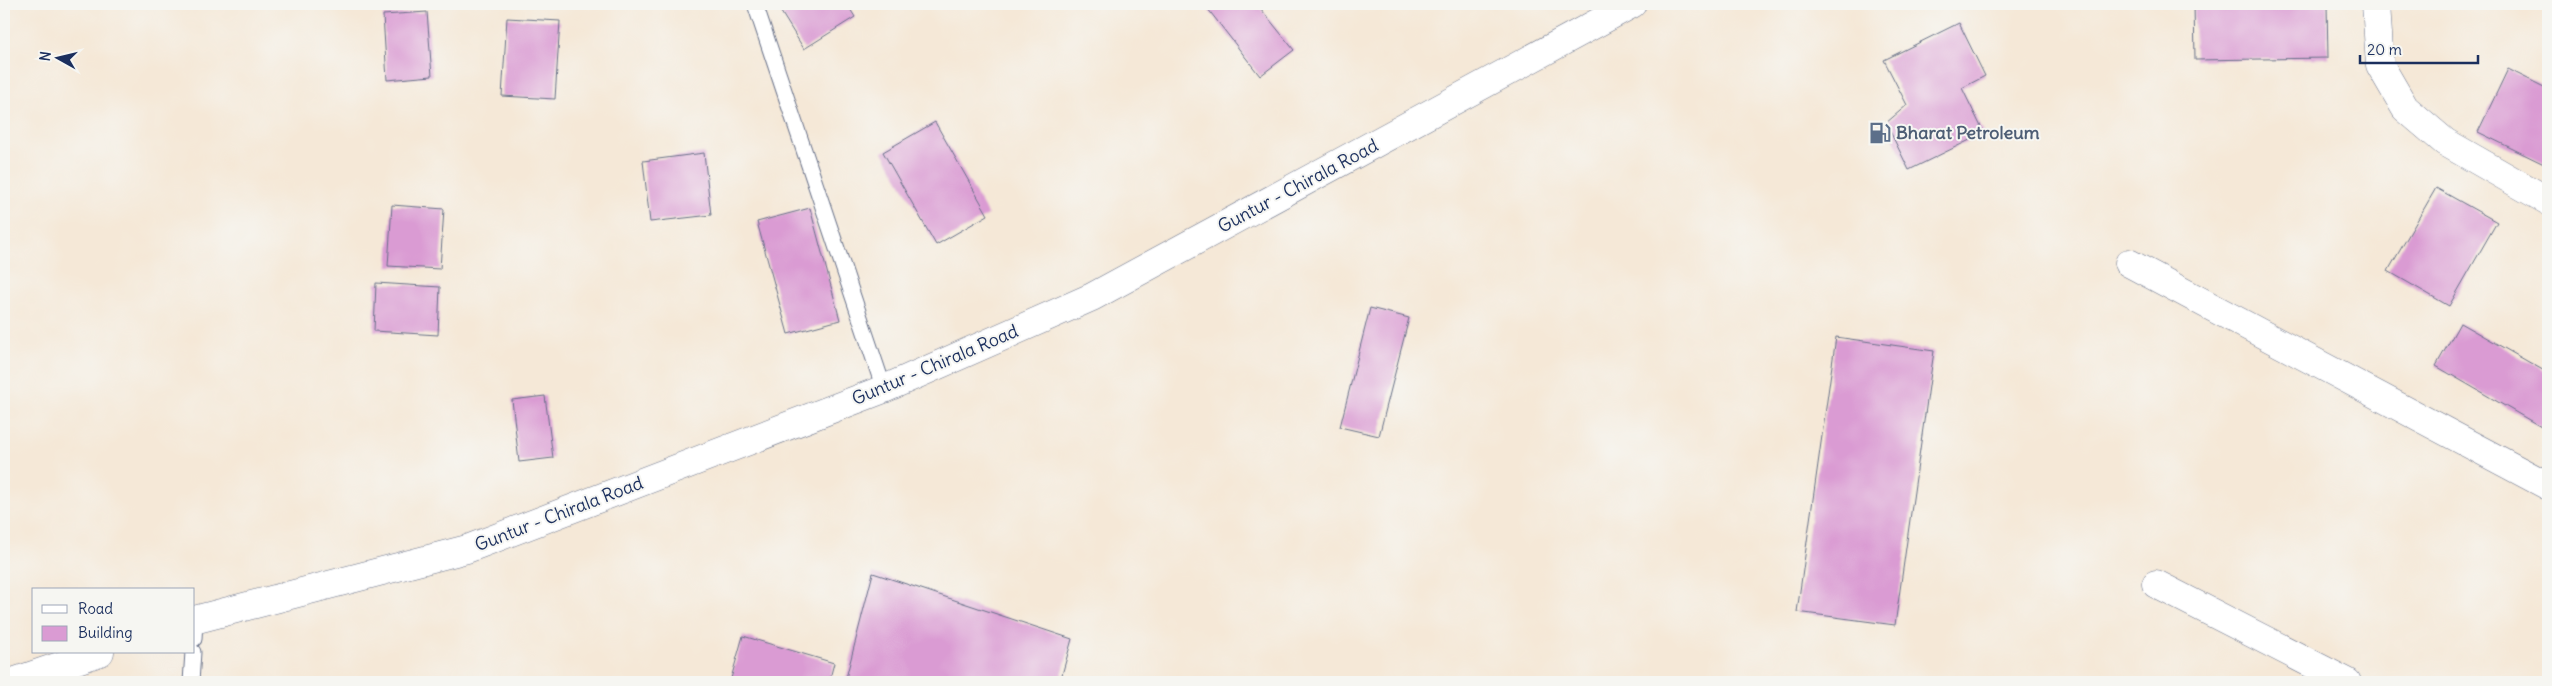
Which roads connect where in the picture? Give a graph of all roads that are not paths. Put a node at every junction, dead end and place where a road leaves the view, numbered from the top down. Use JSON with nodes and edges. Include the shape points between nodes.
{"nodes":[{"id":1,"x":756,"y":4,"type":"edge"},
{"id":2,"x":1632,"y":4,"type":"edge"},
{"id":3,"x":2376,"y":4,"type":"edge"},
{"id":4,"x":2548,"y":201,"type":"edge"},
{"id":5,"x":2129,"y":263,"type":"dead end"},
{"id":6,"x":884,"y":389,"type":"junction"},
{"id":7,"x":2548,"y":486,"type":"edge"},
{"id":8,"x":2156,"y":584,"type":"dead end"},
{"id":9,"x":195,"y":626,"type":"edge"},
{"id":10,"x":94,"y":654,"type":"edge"},
{"id":11,"x":193,"y":654,"type":"edge"},
{"id":12,"x":13,"y":682,"type":"edge"},
{"id":13,"x":190,"y":682,"type":"edge"},
{"id":14,"x":2347,"y":682,"type":"edge"}],
"edges":[{"from":1,"to":6,"type":"lane"},
{"from":2,"to":6,"type":"main road","name":"Guntur - Chirala Road","via":[[1092,297]]},
{"from":3,"to":4,"type":"main road","via":[[2380,65],[2405,108],[2445,142]]},
{"from":5,"to":7,"type":"main road"},
{"from":6,"to":9,"type":"main road","name":"Guntur - Chirala Road","via":[[467,549]]},
{"from":8,"to":14,"type":"main road"},
{"from":10,"to":12,"type":"main road"},
{"from":11,"to":13,"type":"lane"}]}
